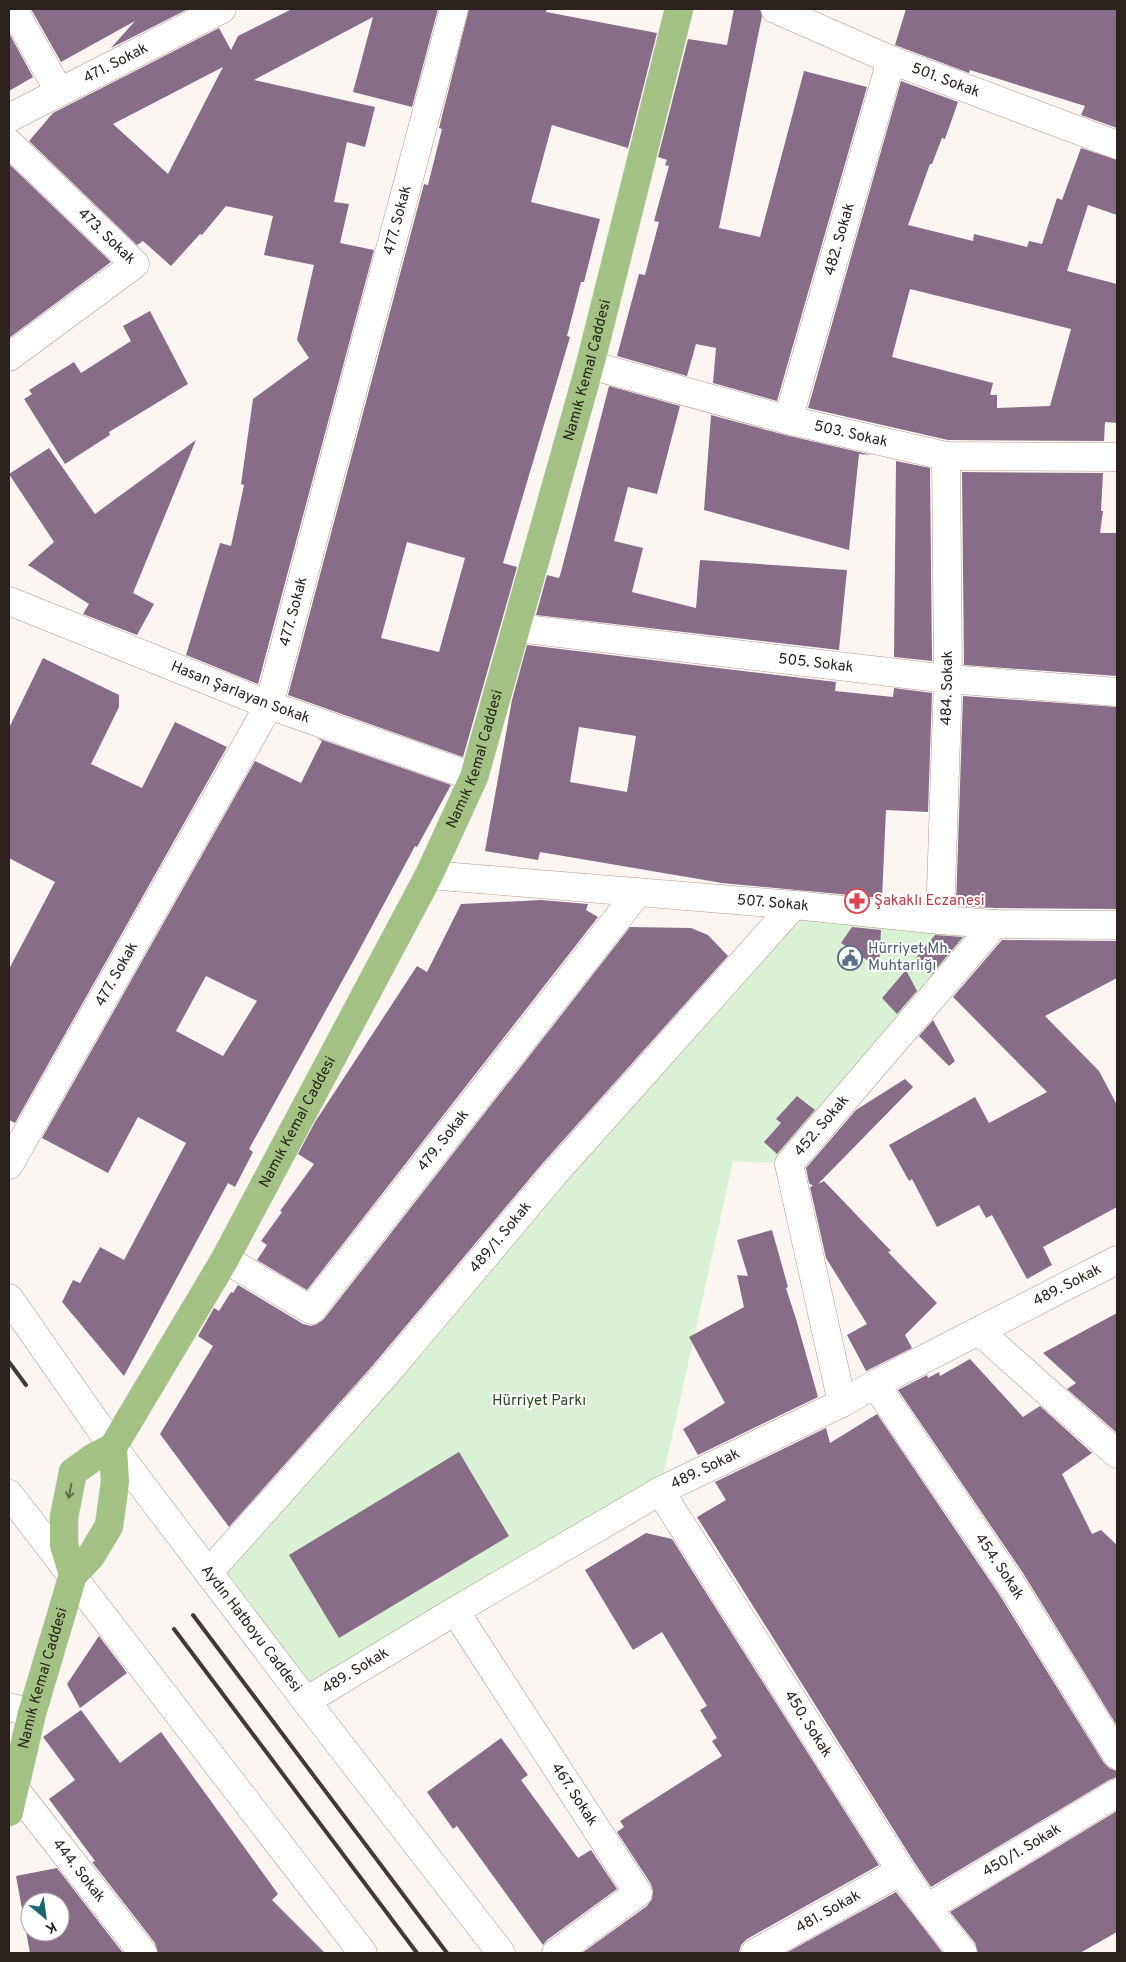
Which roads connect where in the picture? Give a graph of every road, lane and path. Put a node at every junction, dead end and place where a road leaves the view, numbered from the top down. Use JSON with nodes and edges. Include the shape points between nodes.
{"nodes":[{"id":1,"x":13,"y":9,"type":"edge"},
{"id":2,"x":222,"y":9,"type":"edge"},
{"id":3,"x":454,"y":9,"type":"edge"},
{"id":4,"x":679,"y":9,"type":"edge"},
{"id":5,"x":775,"y":9,"type":"edge"},
{"id":6,"x":891,"y":60,"type":"junction"},
{"id":7,"x":59,"y":91,"type":"junction"},
{"id":8,"x":9,"y":118,"type":"edge"},
{"id":9,"x":9,"y":143,"type":"edge"},
{"id":10,"x":1117,"y":146,"type":"edge"},
{"id":11,"x":9,"y":357,"type":"edge"},
{"id":12,"x":590,"y":365,"type":"junction"},
{"id":13,"x":788,"y":420,"type":"junction"},
{"id":14,"x":946,"y":456,"type":"junction"},
{"id":15,"x":1117,"y":457,"type":"edge"},
{"id":16,"x":9,"y":602,"type":"edge"},
{"id":17,"x":517,"y":628,"type":"junction"},
{"id":18,"x":948,"y":679,"type":"junction"},
{"id":19,"x":1117,"y":692,"type":"edge"},
{"id":20,"x":269,"y":705,"type":"junction"},
{"id":21,"x":474,"y":777,"type":"junction"},
{"id":22,"x":429,"y":875,"type":"junction"},
{"id":23,"x":638,"y":892,"type":"junction"},
{"id":24,"x":794,"y":905,"type":"junction"},
{"id":25,"x":940,"y":920,"type":"junction"},
{"id":26,"x":995,"y":924,"type":"junction"},
{"id":27,"x":1117,"y":925,"type":"edge"},
{"id":28,"x":9,"y":1165,"type":"edge"},
{"id":29,"x":225,"y":1259,"type":"junction"},
{"id":30,"x":1117,"y":1260,"type":"edge"},
{"id":31,"x":9,"y":1298,"type":"edge"},
{"id":32,"x":979,"y":1331,"type":"junction"},
{"id":33,"x":875,"y":1384,"type":"junction"},
{"id":34,"x":842,"y":1403,"type":"junction"},
{"id":35,"x":113,"y":1447,"type":"junction"},
{"id":36,"x":1117,"y":1454,"type":"edge"},
{"id":37,"x":660,"y":1491,"type":"junction"},
{"id":38,"x":9,"y":1494,"type":"edge"},
{"id":39,"x":209,"y":1572,"type":"junction"},
{"id":40,"x":73,"y":1575,"type":"junction"},
{"id":41,"x":455,"y":1610,"type":"junction"},
{"id":42,"x":306,"y":1701,"type":"junction"},
{"id":43,"x":20,"y":1710,"type":"edge"},
{"id":44,"x":1117,"y":1755,"type":"edge"},
{"id":45,"x":1117,"y":1793,"type":"edge"},
{"id":46,"x":12,"y":1800,"type":"edge"},
{"id":47,"x":901,"y":1871,"type":"junction"},
{"id":48,"x":927,"y":1908,"type":"junction"},
{"id":49,"x":143,"y":1953,"type":"edge"},
{"id":50,"x":363,"y":1953,"type":"edge"},
{"id":51,"x":502,"y":1953,"type":"edge"},
{"id":52,"x":556,"y":1953,"type":"edge"},
{"id":53,"x":755,"y":1953,"type":"edge"},
{"id":54,"x":964,"y":1953,"type":"edge"}],
"edges":[{"from":1,"to":7,"type":"street"},
{"from":2,"to":7,"type":"street","name":"471. Sokak"},
{"from":3,"to":20,"type":"street","name":"477. Sokak"},
{"from":4,"to":12,"type":"main road","name":"Namık Kemal Caddesi"},
{"from":5,"to":6,"type":"street","name":"501. Sokak"},
{"from":6,"to":10,"type":"street","name":"501. Sokak"},
{"from":6,"to":13,"type":"street","name":"482. Sokak"},
{"from":7,"to":8,"type":"street","name":"471. Sokak"},
{"from":9,"to":11,"type":"street","name":"473. Sokak","via":[[135,264]]},
{"from":12,"to":13,"type":"street","name":"503. Sokak"},
{"from":12,"to":17,"type":"main road","name":"Namık Kemal Caddesi"},
{"from":13,"to":14,"type":"street","name":"503. Sokak"},
{"from":14,"to":15,"type":"street","name":"503. Sokak"},
{"from":14,"to":18,"type":"street","name":"484. Sokak"},
{"from":16,"to":20,"type":"street","name":"Hasan Şarlayan Sokak"},
{"from":17,"to":18,"type":"street","name":"505. Sokak"},
{"from":17,"to":21,"type":"main road","name":"Namık Kemal Caddesi"},
{"from":18,"to":19,"type":"street","name":"505. Sokak"},
{"from":18,"to":25,"type":"street","name":"484. Sokak"},
{"from":20,"to":21,"type":"street","name":"Hasan Şarlayan Sokak"},
{"from":20,"to":28,"type":"street","name":"477. Sokak"},
{"from":21,"to":22,"type":"main road","name":"Namık Kemal Caddesi"},
{"from":22,"to":23,"type":"street","name":"507. Sokak"},
{"from":22,"to":29,"type":"main road","name":"Namık Kemal Caddesi"},
{"from":23,"to":24,"type":"street","name":"507. Sokak"},
{"from":23,"to":29,"type":"street","name":"479. Sokak","via":[[311,1310]]},
{"from":24,"to":25,"type":"street","name":"507. Sokak"},
{"from":24,"to":39,"type":"street","name":"489/1. Sokak","via":[[554,1174],[386,1374]]},
{"from":25,"to":26,"type":"street","name":"507. Sokak"},
{"from":26,"to":27,"type":"street","name":"507. Sokak"},
{"from":26,"to":34,"type":"street","name":"452. Sokak","via":[[789,1164]]},
{"from":29,"to":35,"type":"main road","name":"Namık Kemal Caddesi"},
{"from":30,"to":32,"type":"street","name":"489. Sokak"},
{"from":31,"to":35,"type":"street","name":"Aydın Hatboyu Caddesi"},
{"from":32,"to":33,"type":"street","name":"489. Sokak"},
{"from":32,"to":36,"type":"street"},
{"from":33,"to":34,"type":"street","name":"489. Sokak"},
{"from":33,"to":44,"type":"street","name":"454. Sokak","via":[[1010,1582]]},
{"from":34,"to":37,"type":"street","name":"489. Sokak"},
{"from":35,"to":39,"type":"street","name":"Aydın Hatboyu Caddesi"},
{"from":35,"to":40,"type":"main road","name":"Namık Kemal Caddesi","via":[[115,1482],[109,1526],[91,1556]]},
{"from":35,"to":40,"type":"main road","one_way":true,"via":[[73,1472],[64,1517],[64,1545]]},
{"from":37,"to":41,"type":"street","name":"489. Sokak"},
{"from":37,"to":47,"type":"street","name":"450. Sokak"},
{"from":38,"to":40,"type":"street"},
{"from":39,"to":42,"type":"street","name":"Aydın Hatboyu Caddesi"},
{"from":40,"to":43,"type":"main road","name":"Namık Kemal Caddesi"},
{"from":40,"to":50,"type":"street"},
{"from":41,"to":42,"type":"street","name":"489. Sokak"},
{"from":41,"to":52,"type":"street","name":"467. Sokak","via":[[638,1893]]},
{"from":42,"to":51,"type":"street","name":"Aydın Hatboyu Caddesi"},
{"from":43,"to":46,"type":"main road","name":"Namık Kemal Caddesi"},
{"from":45,"to":48,"type":"street","name":"450/1. Sokak"},
{"from":46,"to":49,"type":"street","name":"444. Sokak"},
{"from":47,"to":48,"type":"street","name":"450. Sokak"},
{"from":47,"to":53,"type":"street","name":"481. Sokak"},
{"from":48,"to":54,"type":"street","name":"450. Sokak"}]}
